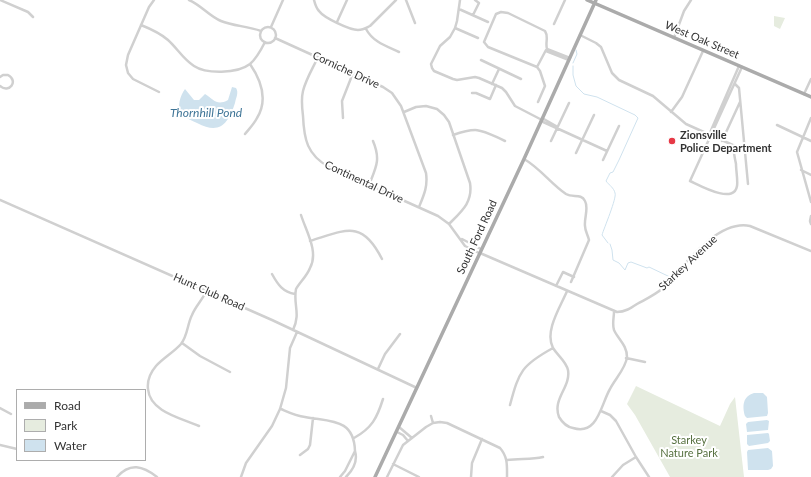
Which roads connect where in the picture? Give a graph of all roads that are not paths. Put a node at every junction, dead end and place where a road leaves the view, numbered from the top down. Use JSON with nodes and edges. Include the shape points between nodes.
{"nodes":[{"id":1,"x":0,"y":0,"type":"edge"},
{"id":2,"x":154,"y":0,"type":"edge"},
{"id":3,"x":189,"y":0,"type":"edge"},
{"id":4,"x":284,"y":0,"type":"edge"},
{"id":5,"x":314,"y":0,"type":"edge"},
{"id":6,"x":347,"y":0,"type":"edge"},
{"id":7,"x":396,"y":0,"type":"edge"},
{"id":8,"x":406,"y":0,"type":"edge"},
{"id":9,"x":460,"y":0,"type":"edge"},
{"id":10,"x":476,"y":0,"type":"edge"},
{"id":11,"x":565,"y":0,"type":"edge"},
{"id":12,"x":586,"y":0,"type":"edge"},
{"id":13,"x":691,"y":0,"type":"edge"},
{"id":14,"x":596,"y":2,"type":"edge"},
{"id":15,"x":458,"y":9,"type":"junction"},
{"id":16,"x":473,"y":15,"type":"junction"},
{"id":17,"x":33,"y":18,"type":"dead end"},
{"id":18,"x":337,"y":22,"type":"junction"},
{"id":19,"x":488,"y":22,"type":"dead end"},
{"id":20,"x":415,"y":23,"type":"dead end"},
{"id":21,"x":554,"y":24,"type":"dead end"},
{"id":22,"x":141,"y":25,"type":"junction"},
{"id":23,"x":271,"y":27,"type":"junction"},
{"id":24,"x":455,"y":28,"type":"junction"},
{"id":25,"x":366,"y":29,"type":"junction"},
{"id":26,"x":261,"y":31,"type":"junction"},
{"id":27,"x":580,"y":35,"type":"junction"},
{"id":28,"x":275,"y":38,"type":"junction"},
{"id":29,"x":478,"y":38,"type":"dead end"},
{"id":30,"x":674,"y":38,"type":"junction"},
{"id":31,"x":265,"y":42,"type":"junction"},
{"id":32,"x":547,"y":50,"type":"junction"},
{"id":33,"x":703,"y":50,"type":"junction"},
{"id":34,"x":400,"y":52,"type":"dead end"},
{"id":35,"x":318,"y":57,"type":"junction"},
{"id":36,"x":569,"y":59,"type":"junction"},
{"id":37,"x":481,"y":60,"type":"dead end"},
{"id":38,"x":250,"y":64,"type":"junction"},
{"id":39,"x":537,"y":67,"type":"junction"},
{"id":40,"x":741,"y":67,"type":"junction"},
{"id":41,"x":499,"y":69,"type":"junction"},
{"id":42,"x":353,"y":73,"type":"junction"},
{"id":43,"x":1,"y":76,"type":"edge"},
{"id":44,"x":521,"y":79,"type":"dead end"},
{"id":45,"x":811,"y":79,"type":"edge"},
{"id":46,"x":735,"y":84,"type":"junction"},
{"id":47,"x":494,"y":85,"type":"junction"},
{"id":48,"x":0,"y":86,"type":"edge"},
{"id":49,"x":159,"y":92,"type":"dead end"},
{"id":50,"x":472,"y":93,"type":"dead end"},
{"id":51,"x":804,"y":94,"type":"junction"},
{"id":52,"x":811,"y":97,"type":"edge"},
{"id":53,"x":740,"y":101,"type":"junction"},
{"id":54,"x":538,"y":102,"type":"dead end"},
{"id":55,"x":569,"y":103,"type":"dead end"},
{"id":56,"x":404,"y":112,"type":"junction"},
{"id":57,"x":671,"y":112,"type":"junction"},
{"id":58,"x":594,"y":115,"type":"dead end"},
{"id":59,"x":343,"y":118,"type":"dead end"},
{"id":60,"x":811,"y":118,"type":"edge"},
{"id":61,"x":542,"y":120,"type":"junction"},
{"id":62,"x":619,"y":126,"type":"dead end"},
{"id":63,"x":777,"y":126,"type":"dead end"},
{"id":64,"x":558,"y":128,"type":"junction"},
{"id":65,"x":245,"y":134,"type":"dead end"},
{"id":66,"x":453,"y":135,"type":"junction"},
{"id":67,"x":710,"y":135,"type":"junction"},
{"id":68,"x":803,"y":137,"type":"junction"},
{"id":69,"x":582,"y":140,"type":"junction"},
{"id":70,"x":373,"y":141,"type":"dead end"},
{"id":71,"x":505,"y":141,"type":"dead end"},
{"id":72,"x":551,"y":141,"type":"dead end"},
{"id":73,"x":722,"y":141,"type":"junction"},
{"id":74,"x":811,"y":141,"type":"edge"},
{"id":75,"x":734,"y":146,"type":"junction"},
{"id":76,"x":744,"y":147,"type":"junction"},
{"id":77,"x":607,"y":151,"type":"junction"},
{"id":78,"x":576,"y":153,"type":"dead end"},
{"id":79,"x":524,"y":159,"type":"junction"},
{"id":80,"x":603,"y":160,"type":"dead end"},
{"id":81,"x":801,"y":170,"type":"junction"},
{"id":82,"x":811,"y":175,"type":"edge"},
{"id":83,"x":748,"y":184,"type":"dead end"},
{"id":84,"x":369,"y":185,"type":"junction"},
{"id":85,"x":0,"y":200,"type":"edge"},
{"id":86,"x":811,"y":202,"type":"edge"},
{"id":87,"x":419,"y":207,"type":"junction"},
{"id":88,"x":301,"y":215,"type":"dead end"},
{"id":89,"x":811,"y":216,"type":"edge"},
{"id":90,"x":449,"y":224,"type":"junction"},
{"id":91,"x":811,"y":224,"type":"edge"},
{"id":92,"x":310,"y":241,"type":"junction"},
{"id":93,"x":811,"y":251,"type":"edge"},
{"id":94,"x":480,"y":252,"type":"junction"},
{"id":95,"x":382,"y":258,"type":"dead end"},
{"id":96,"x":272,"y":274,"type":"dead end"},
{"id":97,"x":574,"y":277,"type":"junction"},
{"id":98,"x":571,"y":282,"type":"dead end"},
{"id":99,"x":556,"y":286,"type":"junction"},
{"id":100,"x":567,"y":291,"type":"junction"},
{"id":101,"x":206,"y":292,"type":"junction"},
{"id":102,"x":295,"y":294,"type":"junction"},
{"id":103,"x":614,"y":312,"type":"junction"},
{"id":104,"x":293,"y":330,"type":"junction"},
{"id":105,"x":297,"y":332,"type":"junction"},
{"id":106,"x":400,"y":334,"type":"dead end"},
{"id":107,"x":182,"y":342,"type":"junction"},
{"id":108,"x":553,"y":348,"type":"junction"},
{"id":109,"x":626,"y":358,"type":"junction"},
{"id":110,"x":645,"y":362,"type":"dead end"},
{"id":111,"x":378,"y":369,"type":"junction"},
{"id":112,"x":230,"y":372,"type":"dead end"},
{"id":113,"x":417,"y":388,"type":"junction"},
{"id":114,"x":383,"y":399,"type":"dead end"},
{"id":115,"x":510,"y":405,"type":"dead end"},
{"id":116,"x":0,"y":408,"type":"edge"},
{"id":117,"x":280,"y":409,"type":"junction"},
{"id":118,"x":601,"y":411,"type":"junction"},
{"id":119,"x":11,"y":414,"type":"dead end"},
{"id":120,"x":432,"y":416,"type":"dead end"},
{"id":121,"x":313,"y":418,"type":"junction"},
{"id":122,"x":433,"y":423,"type":"junction"},
{"id":123,"x":199,"y":426,"type":"dead end"},
{"id":124,"x":399,"y":427,"type":"junction"},
{"id":125,"x":397,"y":432,"type":"junction"},
{"id":126,"x":354,"y":438,"type":"junction"},
{"id":127,"x":412,"y":438,"type":"junction"},
{"id":128,"x":482,"y":439,"type":"junction"},
{"id":129,"x":408,"y":441,"type":"junction"},
{"id":130,"x":0,"y":445,"type":"edge"},
{"id":131,"x":16,"y":449,"type":"edge"},
{"id":132,"x":355,"y":451,"type":"junction"},
{"id":133,"x":300,"y":455,"type":"dead end"},
{"id":134,"x":543,"y":457,"type":"dead end"},
{"id":135,"x":636,"y":457,"type":"junction"},
{"id":136,"x":507,"y":460,"type":"junction"},
{"id":137,"x":393,"y":464,"type":"junction"},
{"id":138,"x":418,"y":476,"type":"edge"},
{"id":139,"x":117,"y":477,"type":"edge"},
{"id":140,"x":157,"y":477,"type":"edge"},
{"id":141,"x":241,"y":477,"type":"edge"},
{"id":142,"x":340,"y":477,"type":"edge"},
{"id":143,"x":346,"y":477,"type":"edge"},
{"id":144,"x":375,"y":477,"type":"edge"},
{"id":145,"x":387,"y":477,"type":"edge"},
{"id":146,"x":471,"y":477,"type":"edge"},
{"id":147,"x":508,"y":477,"type":"edge"},
{"id":148,"x":612,"y":477,"type":"edge"},
{"id":149,"x":649,"y":477,"type":"edge"}],
"edges":[{"from":1,"to":17,"type":"street","via":[[28,12]]},
{"from":2,"to":22,"type":"street"},
{"from":3,"to":26,"type":"street","via":[[220,20]]},
{"from":4,"to":23,"type":"street"},
{"from":5,"to":18,"type":"street","via":[[319,12]]},
{"from":6,"to":18,"type":"street"},
{"from":7,"to":25,"type":"street"},
{"from":8,"to":20,"type":"street"},
{"from":9,"to":15,"type":"street"},
{"from":10,"to":16,"type":"street","via":[[479,3]]},
{"from":11,"to":21,"type":"street"},
{"from":12,"to":14,"type":"main road","name":"West Oak Street"},
{"from":13,"to":30,"type":"street"},
{"from":14,"to":27,"type":"main road","name":"South Ford Road"},
{"from":14,"to":30,"type":"main road","name":"West Oak Street"},
{"from":15,"to":16,"type":"street"},
{"from":15,"to":24,"type":"street"},
{"from":16,"to":19,"type":"street"},
{"from":18,"to":25,"type":"street","via":[[354,29]]},
{"from":22,"to":38,"type":"street","via":[[161,34],[198,68],[210,71],[232,70]]},
{"from":22,"to":49,"type":"street","via":[[127,58],[127,69],[133,79]]},
{"from":23,"to":26,"type":"street","via":[[265,27]]},
{"from":23,"to":28,"type":"street","via":[[275,31]]},
{"from":24,"to":29,"type":"street"},
{"from":24,"to":47,"type":"street","via":[[440,46],[431,64],[434,71],[453,79],[479,78]]},
{"from":25,"to":34,"type":"street","via":[[376,41]]},
{"from":26,"to":31,"type":"street","via":[[260,36]]},
{"from":27,"to":36,"type":"main road","name":"South Ford Road"},
{"from":27,"to":57,"type":"street","via":[[601,47],[616,77],[653,96]]},
{"from":28,"to":31,"type":"street","via":[[271,42]]},
{"from":28,"to":35,"type":"street","name":"Corniche Drive"},
{"from":30,"to":33,"type":"main road","name":"West Oak Street"},
{"from":31,"to":38,"type":"street","via":[[258,56]]},
{"from":32,"to":36,"type":"street"},
{"from":32,"to":39,"type":"street"},
{"from":32,"to":39,"type":"street","via":[[548,37],[545,31],[508,13],[496,14],[484,44]]},
{"from":33,"to":40,"type":"main road","name":"West Oak Street"},
{"from":33,"to":57,"type":"street","via":[[682,97]]},
{"from":35,"to":42,"type":"street","name":"Corniche Drive"},
{"from":35,"to":84,"type":"street","name":"Continental Drive","via":[[302,97],[306,143],[315,157],[325,165]]},
{"from":36,"to":61,"type":"main road","name":"South Ford Road"},
{"from":37,"to":41,"type":"street"},
{"from":38,"to":65,"type":"street","via":[[260,80],[263,98],[257,118]]},
{"from":39,"to":54,"type":"street","via":[[545,86]]},
{"from":40,"to":46,"type":"street"},
{"from":40,"to":51,"type":"main road","name":"West Oak Street"},
{"from":40,"to":67,"type":"street"},
{"from":41,"to":44,"type":"street"},
{"from":41,"to":47,"type":"street"},
{"from":42,"to":56,"type":"street","name":"Corniche Drive","via":[[392,93]]},
{"from":42,"to":59,"type":"street","via":[[342,101]]},
{"from":43,"to":48,"type":"street","via":[[7,74],[13,83],[8,89]]},
{"from":45,"to":51,"type":"street"},
{"from":46,"to":53,"type":"street","via":[[739,88]]},
{"from":46,"to":67,"type":"street"},
{"from":47,"to":50,"type":"street","via":[[490,99]]},
{"from":47,"to":61,"type":"street","via":[[506,92],[516,106]]},
{"from":51,"to":52,"type":"main road","name":"West Oak Street"},
{"from":53,"to":73,"type":"street"},
{"from":53,"to":76,"type":"street"},
{"from":55,"to":64,"type":"street"},
{"from":56,"to":66,"type":"street","via":[[422,106],[437,109],[446,118]]},
{"from":56,"to":87,"type":"street","name":"Corniche Drive","via":[[426,176],[426,190]]},
{"from":57,"to":67,"type":"street","via":[[686,124]]},
{"from":58,"to":69,"type":"street"},
{"from":60,"to":68,"type":"street"},
{"from":61,"to":64,"type":"street"},
{"from":61,"to":79,"type":"main road","name":"South Ford Road"},
{"from":62,"to":77,"type":"street"},
{"from":63,"to":68,"type":"street"},
{"from":64,"to":69,"type":"street"},
{"from":64,"to":72,"type":"street"},
{"from":66,"to":71,"type":"street","via":[[474,129]]},
{"from":66,"to":90,"type":"street","via":[[471,189],[470,199],[465,208]]},
{"from":67,"to":73,"type":"street"},
{"from":67,"to":75,"type":"street","via":[[690,181],[723,195],[731,194],[737,187]]},
{"from":68,"to":74,"type":"street"},
{"from":68,"to":81,"type":"street","via":[[797,152]]},
{"from":69,"to":77,"type":"street"},
{"from":69,"to":78,"type":"street"},
{"from":70,"to":84,"type":"street","via":[[378,159]]},
{"from":73,"to":75,"type":"street"},
{"from":75,"to":76,"type":"street"},
{"from":76,"to":83,"type":"street"},
{"from":77,"to":80,"type":"street"},
{"from":79,"to":94,"type":"main road","name":"South Ford Road"},
{"from":79,"to":97,"type":"street","via":[[534,164],[570,196],[579,196],[586,204],[585,226],[590,240]]},
{"from":81,"to":82,"type":"street"},
{"from":81,"to":86,"type":"street"},
{"from":84,"to":87,"type":"street","name":"Continental Drive"},
{"from":85,"to":101,"type":"street","name":"Hunt Club Road"},
{"from":87,"to":90,"type":"street","name":"Continental Drive"},
{"from":88,"to":92,"type":"street"},
{"from":89,"to":91,"type":"street"},
{"from":90,"to":94,"type":"street","name":"Continental Drive","via":[[460,237]]},
{"from":92,"to":95,"type":"street","via":[[344,231],[355,232],[371,240]]},
{"from":92,"to":102,"type":"street","via":[[313,252],[312,264]]},
{"from":93,"to":103,"type":"street","name":"Starkey Avenue","via":[[750,226],[731,228],[706,243],[652,296],[628,310]]},
{"from":94,"to":99,"type":"street"},
{"from":94,"to":113,"type":"main road","name":"South Ford Road"},
{"from":96,"to":102,"type":"street","via":[[281,288]]},
{"from":97,"to":98,"type":"street"},
{"from":97,"to":99,"type":"street","via":[[562,272]]},
{"from":99,"to":100,"type":"street"},
{"from":100,"to":103,"type":"street"},
{"from":100,"to":108,"type":"street","via":[[550,331]]},
{"from":101,"to":104,"type":"street","name":"Hunt Club Road"},
{"from":101,"to":107,"type":"street","via":[[191,317]]},
{"from":102,"to":104,"type":"street","via":[[298,316]]},
{"from":103,"to":109,"type":"street","via":[[613,326],[625,347]]},
{"from":104,"to":105,"type":"street","name":"Hunt Club Road"},
{"from":105,"to":111,"type":"street","name":"Hunt Club Road"},
{"from":105,"to":117,"type":"street","via":[[290,348],[286,388]]},
{"from":106,"to":111,"type":"street","via":[[385,354]]},
{"from":107,"to":112,"type":"street","via":[[200,356]]},
{"from":107,"to":123,"type":"street","via":[[151,373],[149,395],[156,406]]},
{"from":108,"to":115,"type":"street","via":[[533,359],[523,370]]},
{"from":108,"to":118,"type":"street","via":[[565,363],[568,374],[558,404],[561,420],[569,427],[583,429],[591,426]]},
{"from":109,"to":110,"type":"street"},
{"from":109,"to":118,"type":"street","via":[[607,393]]},
{"from":111,"to":113,"type":"street","name":"Hunt Club Road"},
{"from":113,"to":124,"type":"main road","name":"South Ford Road"},
{"from":114,"to":126,"type":"street","via":[[378,415],[371,425]]},
{"from":116,"to":119,"type":"street"},
{"from":117,"to":121,"type":"street","via":[[298,416]]},
{"from":117,"to":141,"type":"street","via":[[272,426],[246,463]]},
{"from":118,"to":135,"type":"street","via":[[616,421]]},
{"from":120,"to":122,"type":"street"},
{"from":121,"to":126,"type":"street","via":[[340,423]]},
{"from":121,"to":133,"type":"street","via":[[310,445]]},
{"from":122,"to":127,"type":"street"},
{"from":122,"to":128,"type":"street","via":[[447,423]]},
{"from":124,"to":125,"type":"main road","name":"South Ford Road"},
{"from":124,"to":127,"type":"street"},
{"from":125,"to":129,"type":"street"},
{"from":125,"to":144,"type":"main road","name":"South Ford Road"},
{"from":126,"to":132,"type":"street"},
{"from":127,"to":129,"type":"street"},
{"from":128,"to":136,"type":"street","via":[[500,448]]},
{"from":128,"to":146,"type":"street","via":[[472,463]]},
{"from":129,"to":137,"type":"street","via":[[400,449]]},
{"from":130,"to":131,"type":"street"},
{"from":132,"to":142,"type":"street"},
{"from":132,"to":143,"type":"street","via":[[355,463]]},
{"from":134,"to":136,"type":"street"},
{"from":135,"to":148,"type":"street","via":[[623,465]]},
{"from":135,"to":149,"type":"street"},
{"from":136,"to":147,"type":"street"},
{"from":137,"to":138,"type":"street"},
{"from":137,"to":145,"type":"street"},
{"from":139,"to":140,"type":"street","via":[[122,472],[136,467],[148,470]]}]}
